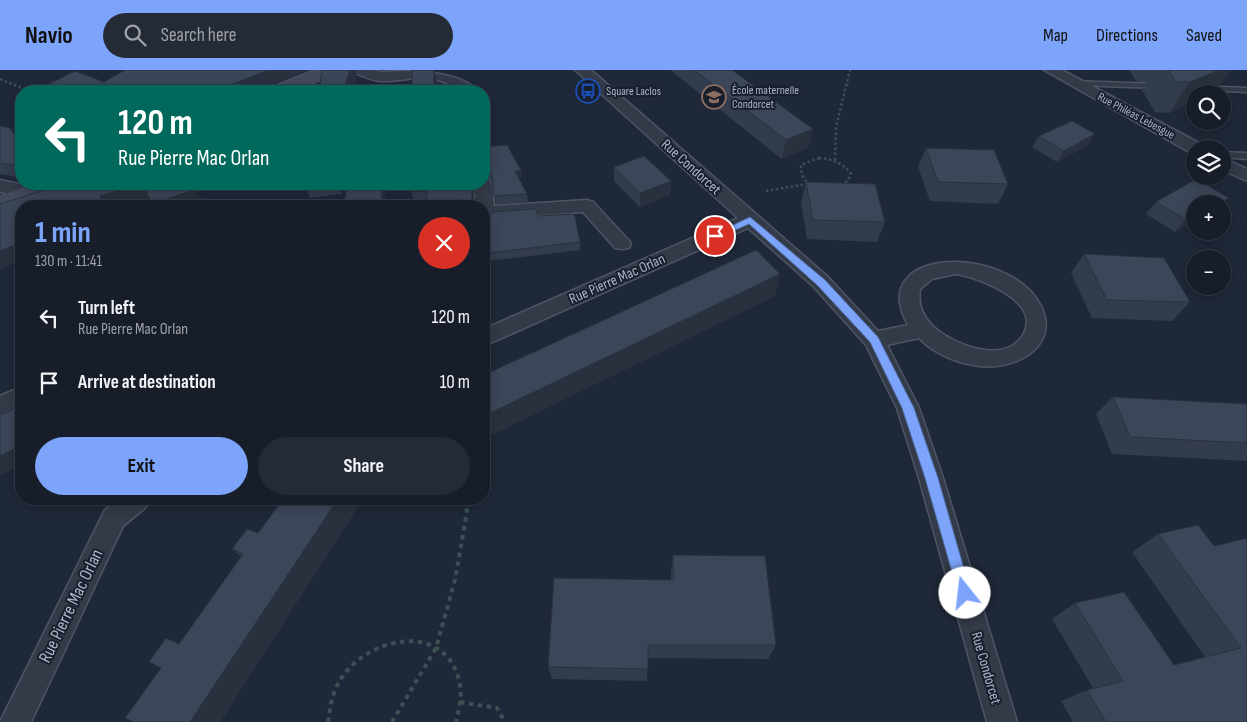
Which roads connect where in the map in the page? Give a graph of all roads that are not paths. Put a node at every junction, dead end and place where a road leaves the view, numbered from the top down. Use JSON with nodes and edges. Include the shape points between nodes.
{"nodes":[{"id":1,"x":330,"y":70,"type":"edge"},
{"id":2,"x":360,"y":70,"type":"edge"},
{"id":3,"x":582,"y":70,"type":"edge"},
{"id":4,"x":1051,"y":70,"type":"edge"},
{"id":5,"x":380,"y":77,"type":"junction"},
{"id":6,"x":1075,"y":83,"type":"junction"},
{"id":7,"x":293,"y":85,"type":"edge"},
{"id":8,"x":388,"y":85,"type":"edge"},
{"id":9,"x":460,"y":85,"type":"edge"},
{"id":10,"x":1172,"y":87,"type":"edge"},
{"id":11,"x":1231,"y":89,"type":"edge"},
{"id":12,"x":1247,"y":90,"type":"edge"},
{"id":13,"x":1186,"y":143,"type":"edge"},
{"id":14,"x":1231,"y":155,"type":"edge"},
{"id":15,"x":1247,"y":156,"type":"edge"},
{"id":16,"x":1231,"y":168,"type":"edge"},
{"id":17,"x":1247,"y":176,"type":"edge"},
{"id":18,"x":0,"y":186,"type":"edge"},
{"id":19,"x":15,"y":187,"type":"edge"},
{"id":20,"x":36,"y":190,"type":"edge"},
{"id":21,"x":0,"y":204,"type":"edge"},
{"id":22,"x":490,"y":215,"type":"edge"},
{"id":23,"x":750,"y":220,"type":"junction"},
{"id":24,"x":622,"y":243,"type":"dead end"},
{"id":25,"x":921,"y":330,"type":"junction"},
{"id":26,"x":490,"y":335,"type":"edge"},
{"id":27,"x":874,"y":340,"type":"junction"},
{"id":28,"x":15,"y":399,"type":"edge"},
{"id":29,"x":0,"y":406,"type":"edge"},
{"id":30,"x":129,"y":505,"type":"edge"},
{"id":31,"x":15,"y":722,"type":"edge"},
{"id":32,"x":1002,"y":722,"type":"edge"}],
"edges":[{"from":1,"to":7,"type":"main road"},
{"from":2,"to":5,"type":"street"},
{"from":3,"to":23,"type":"street","name":"Rue Condorcet"},
{"from":4,"to":6,"type":"street","name":"Rue Philéas Lebesgue"},
{"from":5,"to":8,"type":"street"},
{"from":5,"to":9,"type":"street","via":[[434,74]]},
{"from":6,"to":10,"type":"lane","name":"Rue Philéas Lebesgue"},
{"from":6,"to":13,"type":"street","name":"Rue Philéas Lebesgue"},
{"from":11,"to":12,"type":"lane"},
{"from":14,"to":15,"type":"lane"},
{"from":16,"to":17,"type":"street"},
{"from":18,"to":19,"type":"street"},
{"from":20,"to":21,"type":"main road"},
{"from":22,"to":24,"type":"street","via":[[587,206]]},
{"from":23,"to":26,"type":"street","name":"Rue Pierre Mac Orlan"},
{"from":23,"to":27,"type":"street","name":"Rue Condorcet","via":[[821,282]]},
{"from":25,"to":25,"type":"street","via":[[953,351],[993,359],[1024,349],[1033,339],[1036,326],[1034,313],[1013,288],[986,273],[955,267],[928,272],[911,286],[908,307]]},
{"from":25,"to":27,"type":"street"},
{"from":27,"to":32,"type":"street","name":"Rue Condorcet","via":[[911,417]]},
{"from":28,"to":29,"type":"street"},
{"from":30,"to":31,"type":"street","name":"Rue Pierre Mac Orlan","via":[[114,518]]}]}
